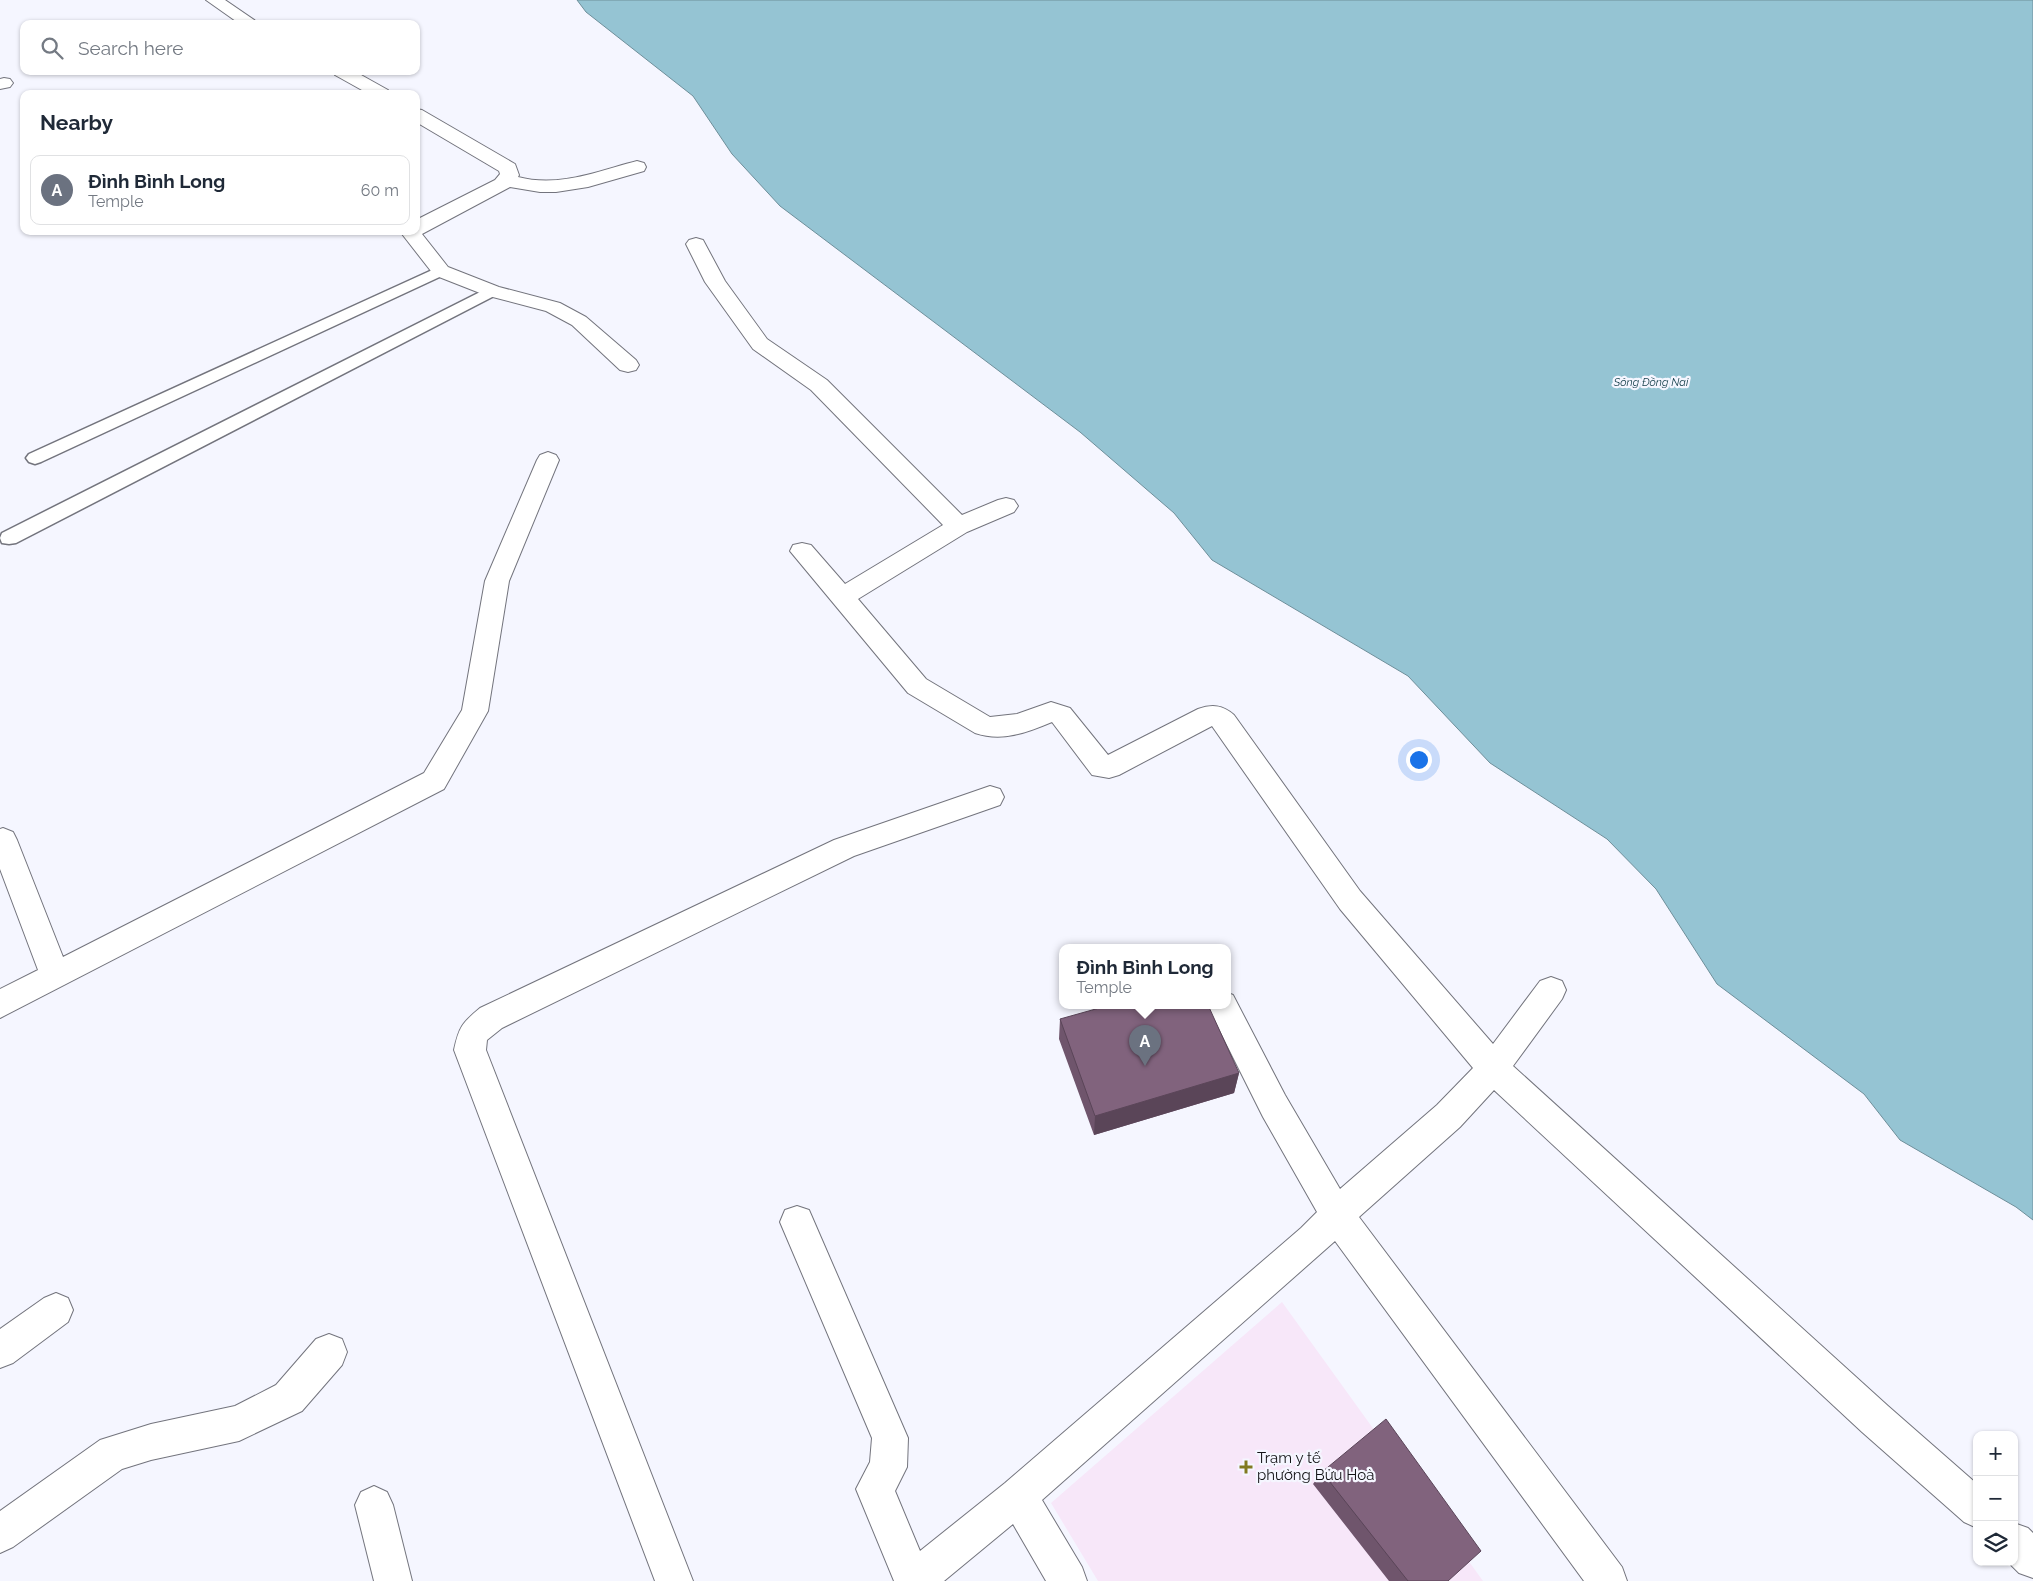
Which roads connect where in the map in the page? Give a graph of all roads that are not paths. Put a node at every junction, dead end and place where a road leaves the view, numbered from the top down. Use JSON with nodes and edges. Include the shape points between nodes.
{"nodes":[{"id":1,"x":214,"y":0,"type":"edge"},
{"id":2,"x":246,"y":20,"type":"edge"},
{"id":3,"x":348,"y":75,"type":"edge"},
{"id":4,"x":375,"y":90,"type":"edge"},
{"id":5,"x":420,"y":116,"type":"edge"},
{"id":6,"x":636,"y":167,"type":"dead end"},
{"id":7,"x":507,"y":180,"type":"junction"},
{"id":8,"x":420,"y":227,"type":"edge"},
{"id":9,"x":413,"y":235,"type":"edge"},
{"id":10,"x":696,"y":244,"type":"dead end"},
{"id":11,"x":441,"y":271,"type":"junction"},
{"id":12,"x":492,"y":291,"type":"junction"},
{"id":13,"x":628,"y":365,"type":"dead end"},
{"id":14,"x":35,"y":458,"type":"dead end"},
{"id":15,"x":548,"y":460,"type":"dead end"},
{"id":16,"x":1006,"y":506,"type":"dead end"},
{"id":17,"x":959,"y":526,"type":"junction"},
{"id":18,"x":9,"y":538,"type":"dead end"},
{"id":19,"x":802,"y":551,"type":"dead end"},
{"id":20,"x":842,"y":597,"type":"junction"},
{"id":21,"x":990,"y":796,"type":"dead end"},
{"id":22,"x":3,"y":840,"type":"dead end"},
{"id":23,"x":56,"y":975,"type":"junction"},
{"id":24,"x":1551,"y":990,"type":"dead end"},
{"id":25,"x":0,"y":1004,"type":"edge"},
{"id":26,"x":1224,"y":1009,"type":"edge"},
{"id":27,"x":1493,"y":1068,"type":"junction"},
{"id":28,"x":1336,"y":1214,"type":"junction"},
{"id":29,"x":797,"y":1222,"type":"dead end"},
{"id":30,"x":56,"y":1310,"type":"dead end"},
{"id":31,"x":0,"y":1350,"type":"edge"},
{"id":32,"x":329,"y":1352,"type":"dead end"},
{"id":33,"x":1018,"y":1496,"type":"junction"},
{"id":34,"x":374,"y":1505,"type":"dead end"},
{"id":35,"x":1973,"y":1505,"type":"edge"},
{"id":36,"x":0,"y":1534,"type":"edge"},
{"id":37,"x":2018,"y":1546,"type":"edge"},
{"id":38,"x":2033,"y":1559,"type":"edge"},
{"id":39,"x":393,"y":1581,"type":"edge"},
{"id":40,"x":674,"y":1581,"type":"edge"},
{"id":41,"x":913,"y":1581,"type":"edge"},
{"id":42,"x":1068,"y":1581,"type":"edge"},
{"id":43,"x":1608,"y":1581,"type":"edge"}],
"edges":[{"from":1,"to":2,"type":"street"},
{"from":3,"to":4,"type":"street"},
{"from":5,"to":7,"type":"street","via":[[508,168],[510,175]]},
{"from":6,"to":7,"type":"street","via":[[579,185],[527,186]]},
{"from":7,"to":8,"type":"street"},
{"from":9,"to":11,"type":"street"},
{"from":10,"to":17,"type":"street","via":[[715,282],[760,344],[819,385]]},
{"from":11,"to":12,"type":"street"},
{"from":11,"to":14,"type":"lane"},
{"from":12,"to":13,"type":"street","via":[[552,306],[579,321]]},
{"from":12,"to":18,"type":"lane"},
{"from":15,"to":23,"type":"street","via":[[497,581],[475,711],[434,780]]},
{"from":16,"to":17,"type":"street"},
{"from":17,"to":20,"type":"street"},
{"from":19,"to":20,"type":"street"},
{"from":20,"to":27,"type":"street","via":[[917,686],[992,728],[1003,728],[1056,712],[1102,767],[1109,767],[1207,716],[1218,716],[1350,900]]},
{"from":21,"to":40,"type":"street","via":[[844,848],[491,1018],[473,1033],[470,1050]]},
{"from":22,"to":23,"type":"street"},
{"from":23,"to":25,"type":"street"},
{"from":24,"to":27,"type":"street"},
{"from":26,"to":28,"type":"street","via":[[1274,1106]]},
{"from":27,"to":28,"type":"street","via":[[1466,1098]]},
{"from":27,"to":35,"type":"street"},
{"from":28,"to":33,"type":"street","via":[[1313,1240]]},
{"from":28,"to":43,"type":"street"},
{"from":29,"to":41,"type":"street","via":[[890,1438],[888,1467],[875,1489]]},
{"from":30,"to":31,"type":"street"},
{"from":32,"to":36,"type":"street","via":[[289,1398],[239,1424],[113,1453]]},
{"from":33,"to":41,"type":"street"},
{"from":33,"to":42,"type":"street"},
{"from":34,"to":39,"type":"street"},
{"from":37,"to":38,"type":"street"}]}
